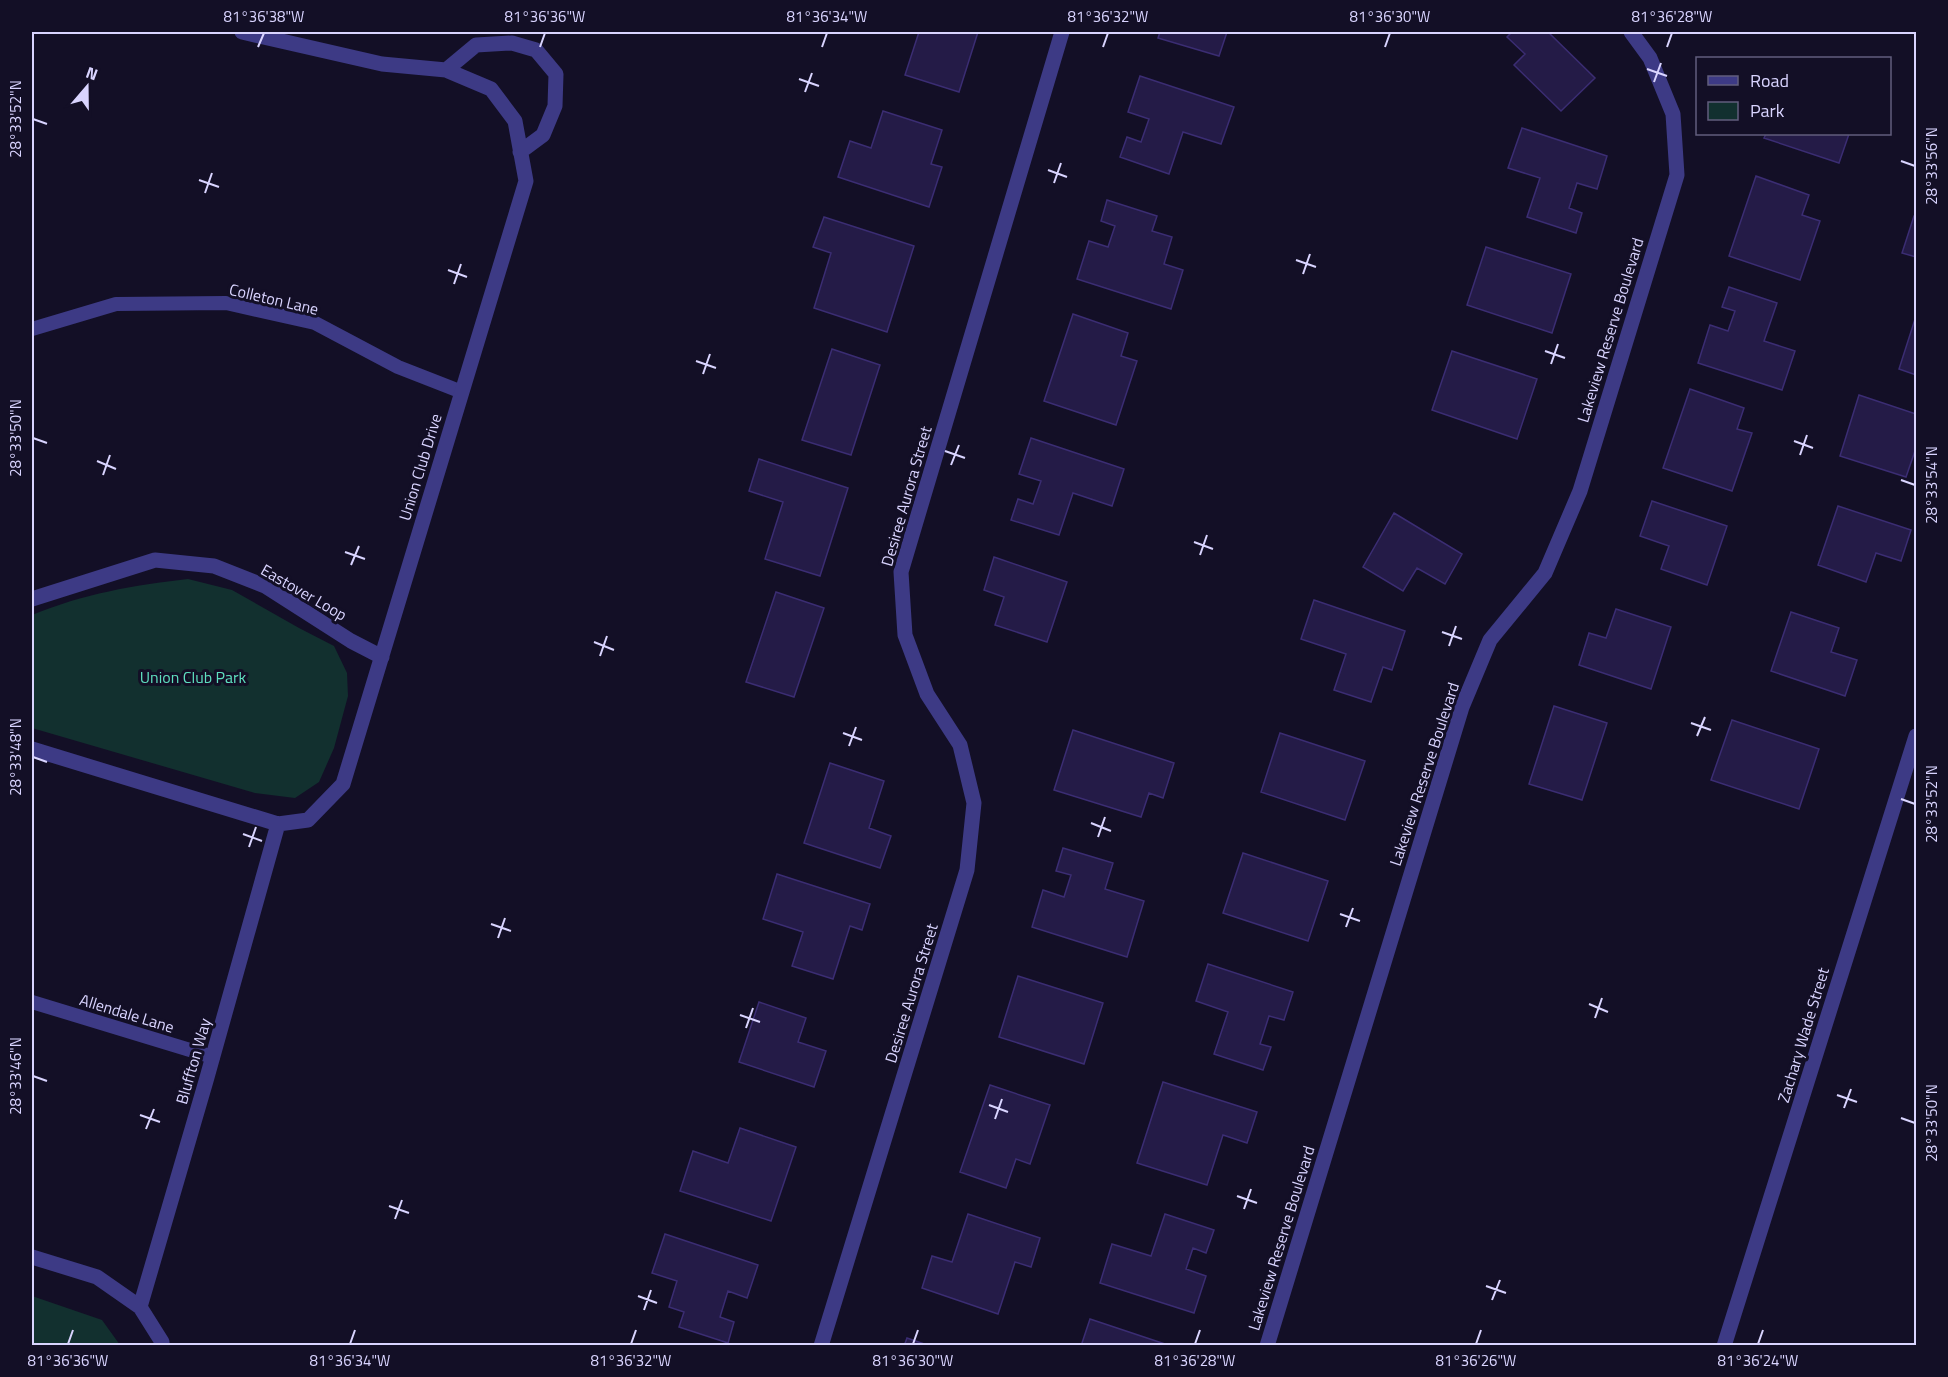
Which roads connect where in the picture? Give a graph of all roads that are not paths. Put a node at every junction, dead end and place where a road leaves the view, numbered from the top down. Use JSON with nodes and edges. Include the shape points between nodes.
{"nodes":[{"id":1,"x":242,"y":32,"type":"edge"},
{"id":2,"x":1062,"y":32,"type":"edge"},
{"id":3,"x":1631,"y":32,"type":"edge"},
{"id":4,"x":446,"y":70,"type":"junction"},
{"id":5,"x":520,"y":152,"type":"junction"},
{"id":6,"x":32,"y":329,"type":"edge"},
{"id":7,"x":462,"y":392,"type":"junction"},
{"id":8,"x":32,"y":599,"type":"edge"},
{"id":9,"x":382,"y":657,"type":"junction"},
{"id":10,"x":1917,"y":736,"type":"edge"},
{"id":11,"x":32,"y":750,"type":"edge"},
{"id":12,"x":278,"y":824,"type":"junction"},
{"id":13,"x":32,"y":1002,"type":"edge"},
{"id":14,"x":213,"y":1057,"type":"junction"},
{"id":15,"x":32,"y":1257,"type":"edge"},
{"id":16,"x":140,"y":1307,"type":"junction"},
{"id":17,"x":162,"y":1346,"type":"edge"},
{"id":18,"x":821,"y":1346,"type":"edge"},
{"id":19,"x":1267,"y":1346,"type":"edge"},
{"id":20,"x":1724,"y":1346,"type":"edge"}],
"edges":[{"from":1,"to":4,"type":"street","name":"Union Club Drive","via":[[382,64]]},
{"from":2,"to":18,"type":"street","name":"Desiree Aurora Street","via":[[902,572],[905,634],[927,694],[960,745],[974,803],[971,836],[967,870]]},
{"from":3,"to":19,"type":"street","name":"Lakeview Reserve Boulevard","via":[[1650,57],[1673,114],[1677,175],[1580,491],[1545,573],[1490,640],[1462,707]]},
{"from":4,"to":5,"type":"street","name":"Union Club Drive","via":[[491,89],[515,121]]},
{"from":4,"to":5,"type":"street","via":[[476,45],[512,43],[536,50],[556,74],[555,106],[543,135]]},
{"from":5,"to":7,"type":"street","name":"Union Club Drive","via":[[526,181]]},
{"from":6,"to":7,"type":"lane","name":"Colleton Lane","via":[[116,304],[226,303],[315,323],[398,367]]},
{"from":7,"to":9,"type":"street","name":"Union Club Drive"},
{"from":8,"to":9,"type":"street","name":"Eastover Loop","via":[[155,560],[214,566],[265,586]]},
{"from":9,"to":12,"type":"street","name":"Union Club Drive","via":[[344,784],[308,819]]},
{"from":10,"to":20,"type":"street","name":"Zachary Wade Street"},
{"from":11,"to":12,"type":"street","name":"Union Club Drive"},
{"from":12,"to":14,"type":"street","name":"Bluffton Way"},
{"from":13,"to":14,"type":"lane","name":"Allendale Lane"},
{"from":14,"to":16,"type":"street","name":"Bluffton Way"},
{"from":15,"to":16,"type":"street","via":[[98,1277]]},
{"from":16,"to":17,"type":"street"}]}
